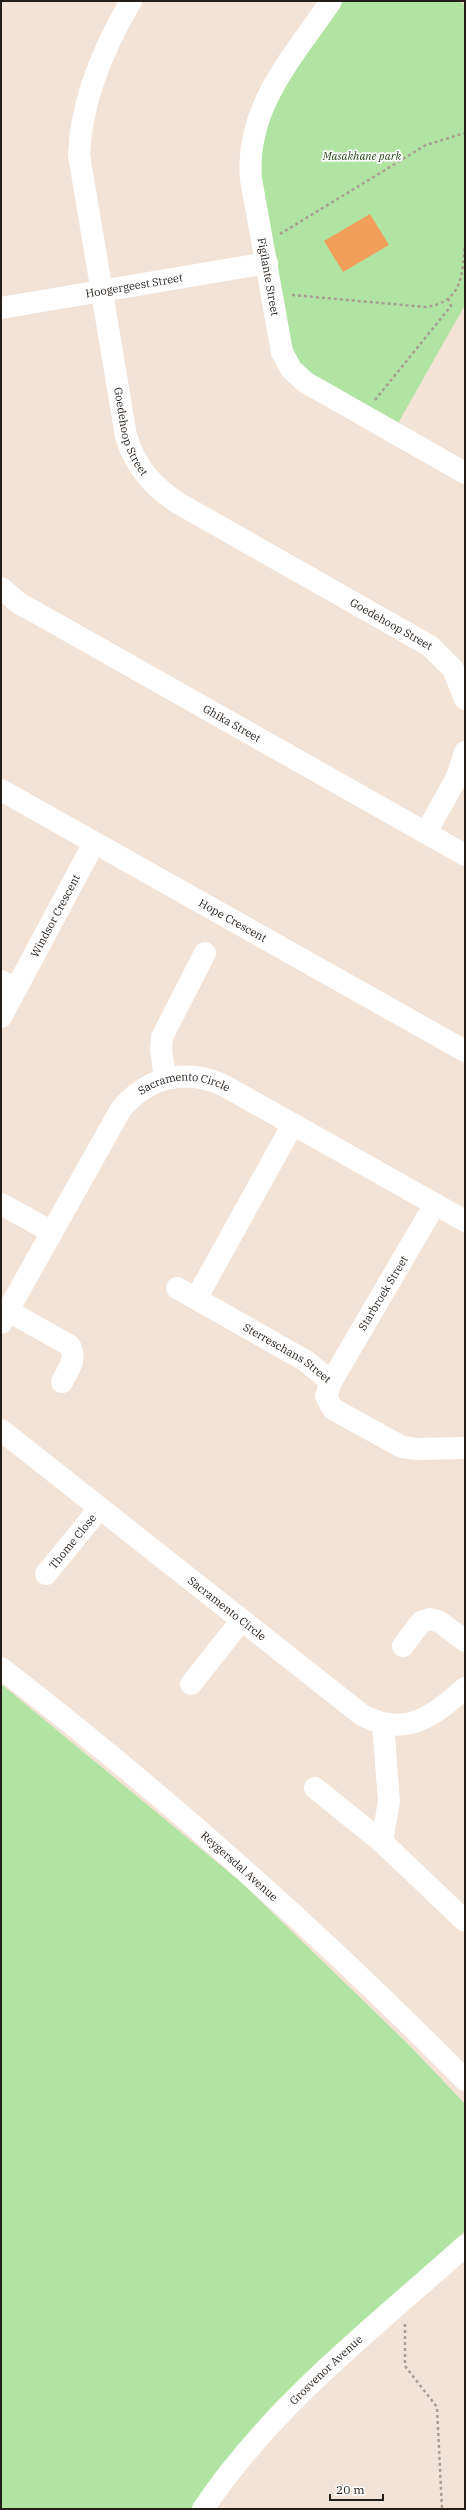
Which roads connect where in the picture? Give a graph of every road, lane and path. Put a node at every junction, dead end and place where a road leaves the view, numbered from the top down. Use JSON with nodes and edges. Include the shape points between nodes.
{"nodes":[{"id":1,"x":130,"y":1,"type":"edge"},
{"id":2,"x":332,"y":1,"type":"edge"},
{"id":3,"x":465,"y":133,"type":"edge"},
{"id":4,"x":465,"y":244,"type":"edge"},
{"id":5,"x":265,"y":253,"type":"junction"},
{"id":6,"x":101,"y":291,"type":"junction"},
{"id":7,"x":271,"y":292,"type":"junction"},
{"id":8,"x":448,"y":298,"type":"junction"},
{"id":9,"x":1,"y":308,"type":"edge"},
{"id":10,"x":363,"y":416,"type":"junction"},
{"id":11,"x":465,"y":473,"type":"edge"},
{"id":12,"x":1,"y":588,"type":"edge"},
{"id":13,"x":465,"y":699,"type":"edge"},
{"id":14,"x":465,"y":752,"type":"edge"},
{"id":15,"x":1,"y":790,"type":"edge"},
{"id":16,"x":426,"y":833,"type":"junction"},
{"id":17,"x":94,"y":843,"type":"junction"},
{"id":18,"x":465,"y":855,"type":"edge"},
{"id":19,"x":205,"y":953,"type":"dead end"},
{"id":20,"x":8,"y":985,"type":"edge"},
{"id":21,"x":1,"y":1017,"type":"edge"},
{"id":22,"x":465,"y":1051,"type":"edge"},
{"id":23,"x":165,"y":1078,"type":"junction"},
{"id":24,"x":293,"y":1124,"type":"junction"},
{"id":25,"x":1,"y":1204,"type":"edge"},
{"id":26,"x":434,"y":1204,"type":"junction"},
{"id":27,"x":465,"y":1221,"type":"edge"},
{"id":28,"x":52,"y":1232,"type":"junction"},
{"id":29,"x":177,"y":1288,"type":"dead end"},
{"id":30,"x":196,"y":1299,"type":"junction"},
{"id":31,"x":4,"y":1317,"type":"edge"},
{"id":32,"x":62,"y":1382,"type":"dead end"},
{"id":33,"x":331,"y":1382,"type":"junction"},
{"id":34,"x":1,"y":1430,"type":"edge"},
{"id":35,"x":465,"y":1448,"type":"edge"},
{"id":36,"x":98,"y":1509,"type":"junction"},
{"id":37,"x":46,"y":1574,"type":"dead end"},
{"id":38,"x":241,"y":1621,"type":"junction"},
{"id":39,"x":465,"y":1641,"type":"edge"},
{"id":40,"x":403,"y":1646,"type":"dead end"},
{"id":41,"x":1,"y":1668,"type":"edge"},
{"id":42,"x":191,"y":1684,"type":"dead end"},
{"id":43,"x":465,"y":1688,"type":"edge"},
{"id":44,"x":383,"y":1724,"type":"junction"},
{"id":45,"x":315,"y":1788,"type":"dead end"},
{"id":46,"x":382,"y":1842,"type":"junction"},
{"id":47,"x":462,"y":1911,"type":"edge"},
{"id":48,"x":465,"y":2080,"type":"edge"},
{"id":49,"x":465,"y":2246,"type":"edge"},
{"id":50,"x":405,"y":2300,"type":"junction"},
{"id":51,"x":203,"y":2509,"type":"edge"},
{"id":52,"x":442,"y":2509,"type":"edge"}],
"edges":[{"from":1,"to":6,"type":"street","name":"Goedehoop Street","via":[[104,54],[85,109],[80,139],[81,170]]},
{"from":2,"to":5,"type":"street","name":"Figilante Street","via":[[267,97],[255,126],[250,165]]},
{"from":3,"to":5,"type":"path","via":[[426,145]]},
{"from":4,"to":8,"type":"path","via":[[461,280],[455,292]]},
{"from":5,"to":6,"type":"street","name":"Hoogergeest Street"},
{"from":5,"to":7,"type":"street","name":"Figilante Street"},
{"from":6,"to":9,"type":"street","name":"Hoogergeest Street"},
{"from":6,"to":13,"type":"street","name":"Goedehoop Street","via":[[126,436],[134,459],[151,482],[178,502],[430,646],[453,669]]},
{"from":7,"to":8,"type":"path","via":[[426,307],[434,306]]},
{"from":7,"to":10,"type":"street","name":"Figilante Street","via":[[279,343],[291,369],[305,382]]},
{"from":8,"to":10,"type":"path","via":[[450,306]]},
{"from":10,"to":11,"type":"street","name":"Figilante Street"},
{"from":12,"to":16,"type":"street","name":"Ghika Street","via":[[30,610]]},
{"from":14,"to":16,"type":"street","via":[[457,777]]},
{"from":15,"to":17,"type":"street","name":"Hope Crescent"},
{"from":16,"to":18,"type":"street","name":"Ghika Street"},
{"from":17,"to":20,"type":"street","name":"Windsor Crescent"},
{"from":17,"to":22,"type":"street","name":"Hope Crescent"},
{"from":19,"to":23,"type":"street","via":[[162,1037]]},
{"from":20,"to":21,"type":"street","name":"Windsor Crescent"},
{"from":23,"to":24,"type":"street","name":"Sacramento Circle","via":[[189,1076],[212,1080]]},
{"from":23,"to":28,"type":"street","name":"Sacramento Circle","via":[[141,1090],[121,1109]]},
{"from":24,"to":26,"type":"street","name":"Sacramento Circle"},
{"from":24,"to":30,"type":"street"},
{"from":25,"to":28,"type":"street"},
{"from":26,"to":27,"type":"street","name":"Sacramento Circle"},
{"from":26,"to":33,"type":"street","name":"Starbroek Street"},
{"from":28,"to":31,"type":"street","name":"Sacramento Circle"},
{"from":29,"to":30,"type":"street","name":"Sterreschans Street"},
{"from":30,"to":33,"type":"street","name":"Sterreschans Street","via":[[306,1361]]},
{"from":31,"to":32,"type":"street","via":[[69,1345],[74,1355],[73,1361]]},
{"from":33,"to":35,"type":"street","name":"Sterreschans Street","via":[[326,1396],[333,1409],[395,1444],[417,1449]]},
{"from":34,"to":36,"type":"street","name":"Sacramento Circle"},
{"from":36,"to":37,"type":"street","name":"Thome Close"},
{"from":36,"to":38,"type":"street","name":"Sacramento Circle"},
{"from":38,"to":42,"type":"street"},
{"from":38,"to":44,"type":"street","name":"Sacramento Circle","via":[[362,1715]]},
{"from":39,"to":40,"type":"street","via":[[440,1622],[430,1619],[421,1622]]},
{"from":41,"to":48,"type":"street","name":"Reygersdal Avenue","via":[[149,1786],[263,1884]]},
{"from":43,"to":44,"type":"street","name":"Sacramento Circle","via":[[435,1714],[424,1720],[404,1725]]},
{"from":44,"to":46,"type":"street","via":[[389,1801]]},
{"from":45,"to":46,"type":"street"},
{"from":46,"to":47,"type":"street"},
{"from":49,"to":50,"type":"street","name":"Grosvenor Avenue"},
{"from":50,"to":51,"type":"street","name":"Grosvenor Avenue","via":[[286,2409],[233,2468]]},
{"from":50,"to":52,"type":"path","via":[[405,2366],[436,2407]]}]}
